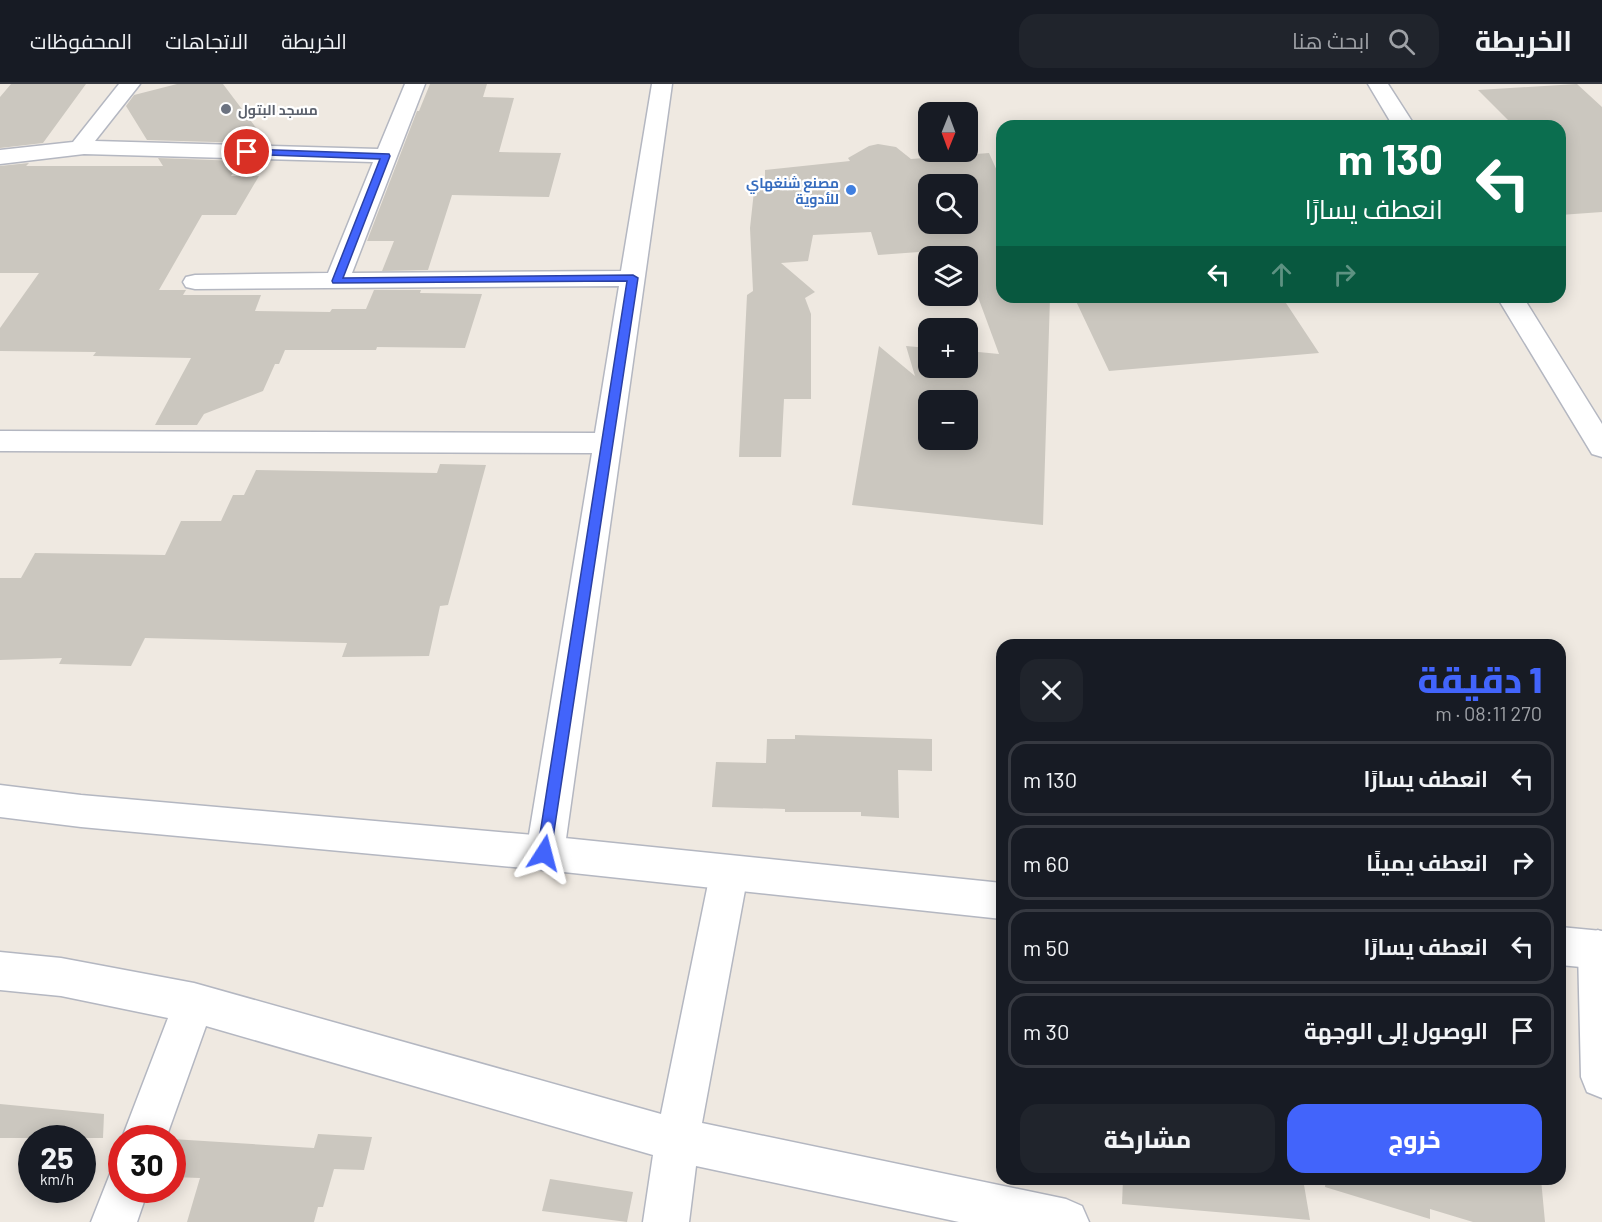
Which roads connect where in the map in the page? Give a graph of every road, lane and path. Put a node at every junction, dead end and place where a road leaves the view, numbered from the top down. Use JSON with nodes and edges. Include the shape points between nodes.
{"nodes":[{"id":1,"x":129,"y":84,"type":"edge"},
{"id":2,"x":415,"y":84,"type":"edge"},
{"id":3,"x":663,"y":84,"type":"edge"},
{"id":4,"x":1378,"y":84,"type":"edge"},
{"id":5,"x":1400,"y":120,"type":"edge"},
{"id":6,"x":84,"y":147,"type":"junction"},
{"id":7,"x":386,"y":156,"type":"junction"},
{"id":8,"x":0,"y":157,"type":"edge"},
{"id":9,"x":633,"y":278,"type":"junction"},
{"id":10,"x":337,"y":281,"type":"junction"},
{"id":11,"x":195,"y":282,"type":"dead end"},
{"id":12,"x":1514,"y":303,"type":"edge"},
{"id":13,"x":1598,"y":431,"type":"edge"},
{"id":14,"x":0,"y":441,"type":"edge"},
{"id":15,"x":608,"y":443,"type":"junction"},
{"id":16,"x":0,"y":801,"type":"edge"},
{"id":17,"x":544,"y":853,"type":"junction"},
{"id":18,"x":729,"y":874,"type":"junction"},
{"id":19,"x":996,"y":900,"type":"edge"},
{"id":20,"x":1587,"y":948,"type":"edge"},
{"id":21,"x":0,"y":971,"type":"edge"},
{"id":22,"x":194,"y":1002,"type":"junction"},
{"id":23,"x":1602,"y":1077,"type":"edge"},
{"id":24,"x":149,"y":1125,"type":"edge"},
{"id":25,"x":677,"y":1140,"type":"junction"},
{"id":26,"x":121,"y":1203,"type":"edge"},
{"id":27,"x":114,"y":1222,"type":"edge"},
{"id":28,"x":666,"y":1222,"type":"edge"},
{"id":29,"x":1066,"y":1222,"type":"edge"}],
"edges":[{"from":1,"to":6,"type":"street","via":[[84,140]]},
{"from":2,"to":7,"type":"street"},
{"from":3,"to":9,"type":"street"},
{"from":4,"to":5,"type":"street"},
{"from":6,"to":7,"type":"street"},
{"from":6,"to":8,"type":"street"},
{"from":7,"to":10,"type":"street"},
{"from":9,"to":10,"type":"street"},
{"from":9,"to":15,"type":"street"},
{"from":10,"to":11,"type":"street"},
{"from":12,"to":13,"type":"street"},
{"from":14,"to":15,"type":"street"},
{"from":15,"to":17,"type":"street"},
{"from":16,"to":17,"type":"street","via":[[93,813]]},
{"from":17,"to":18,"type":"street"},
{"from":18,"to":19,"type":"street"},
{"from":18,"to":25,"type":"street"},
{"from":20,"to":23,"type":"street"},
{"from":21,"to":22,"type":"street","via":[[61,977]]},
{"from":22,"to":24,"type":"street"},
{"from":22,"to":25,"type":"street"},
{"from":25,"to":28,"type":"street"},
{"from":25,"to":29,"type":"street"},
{"from":26,"to":27,"type":"street"}]}
